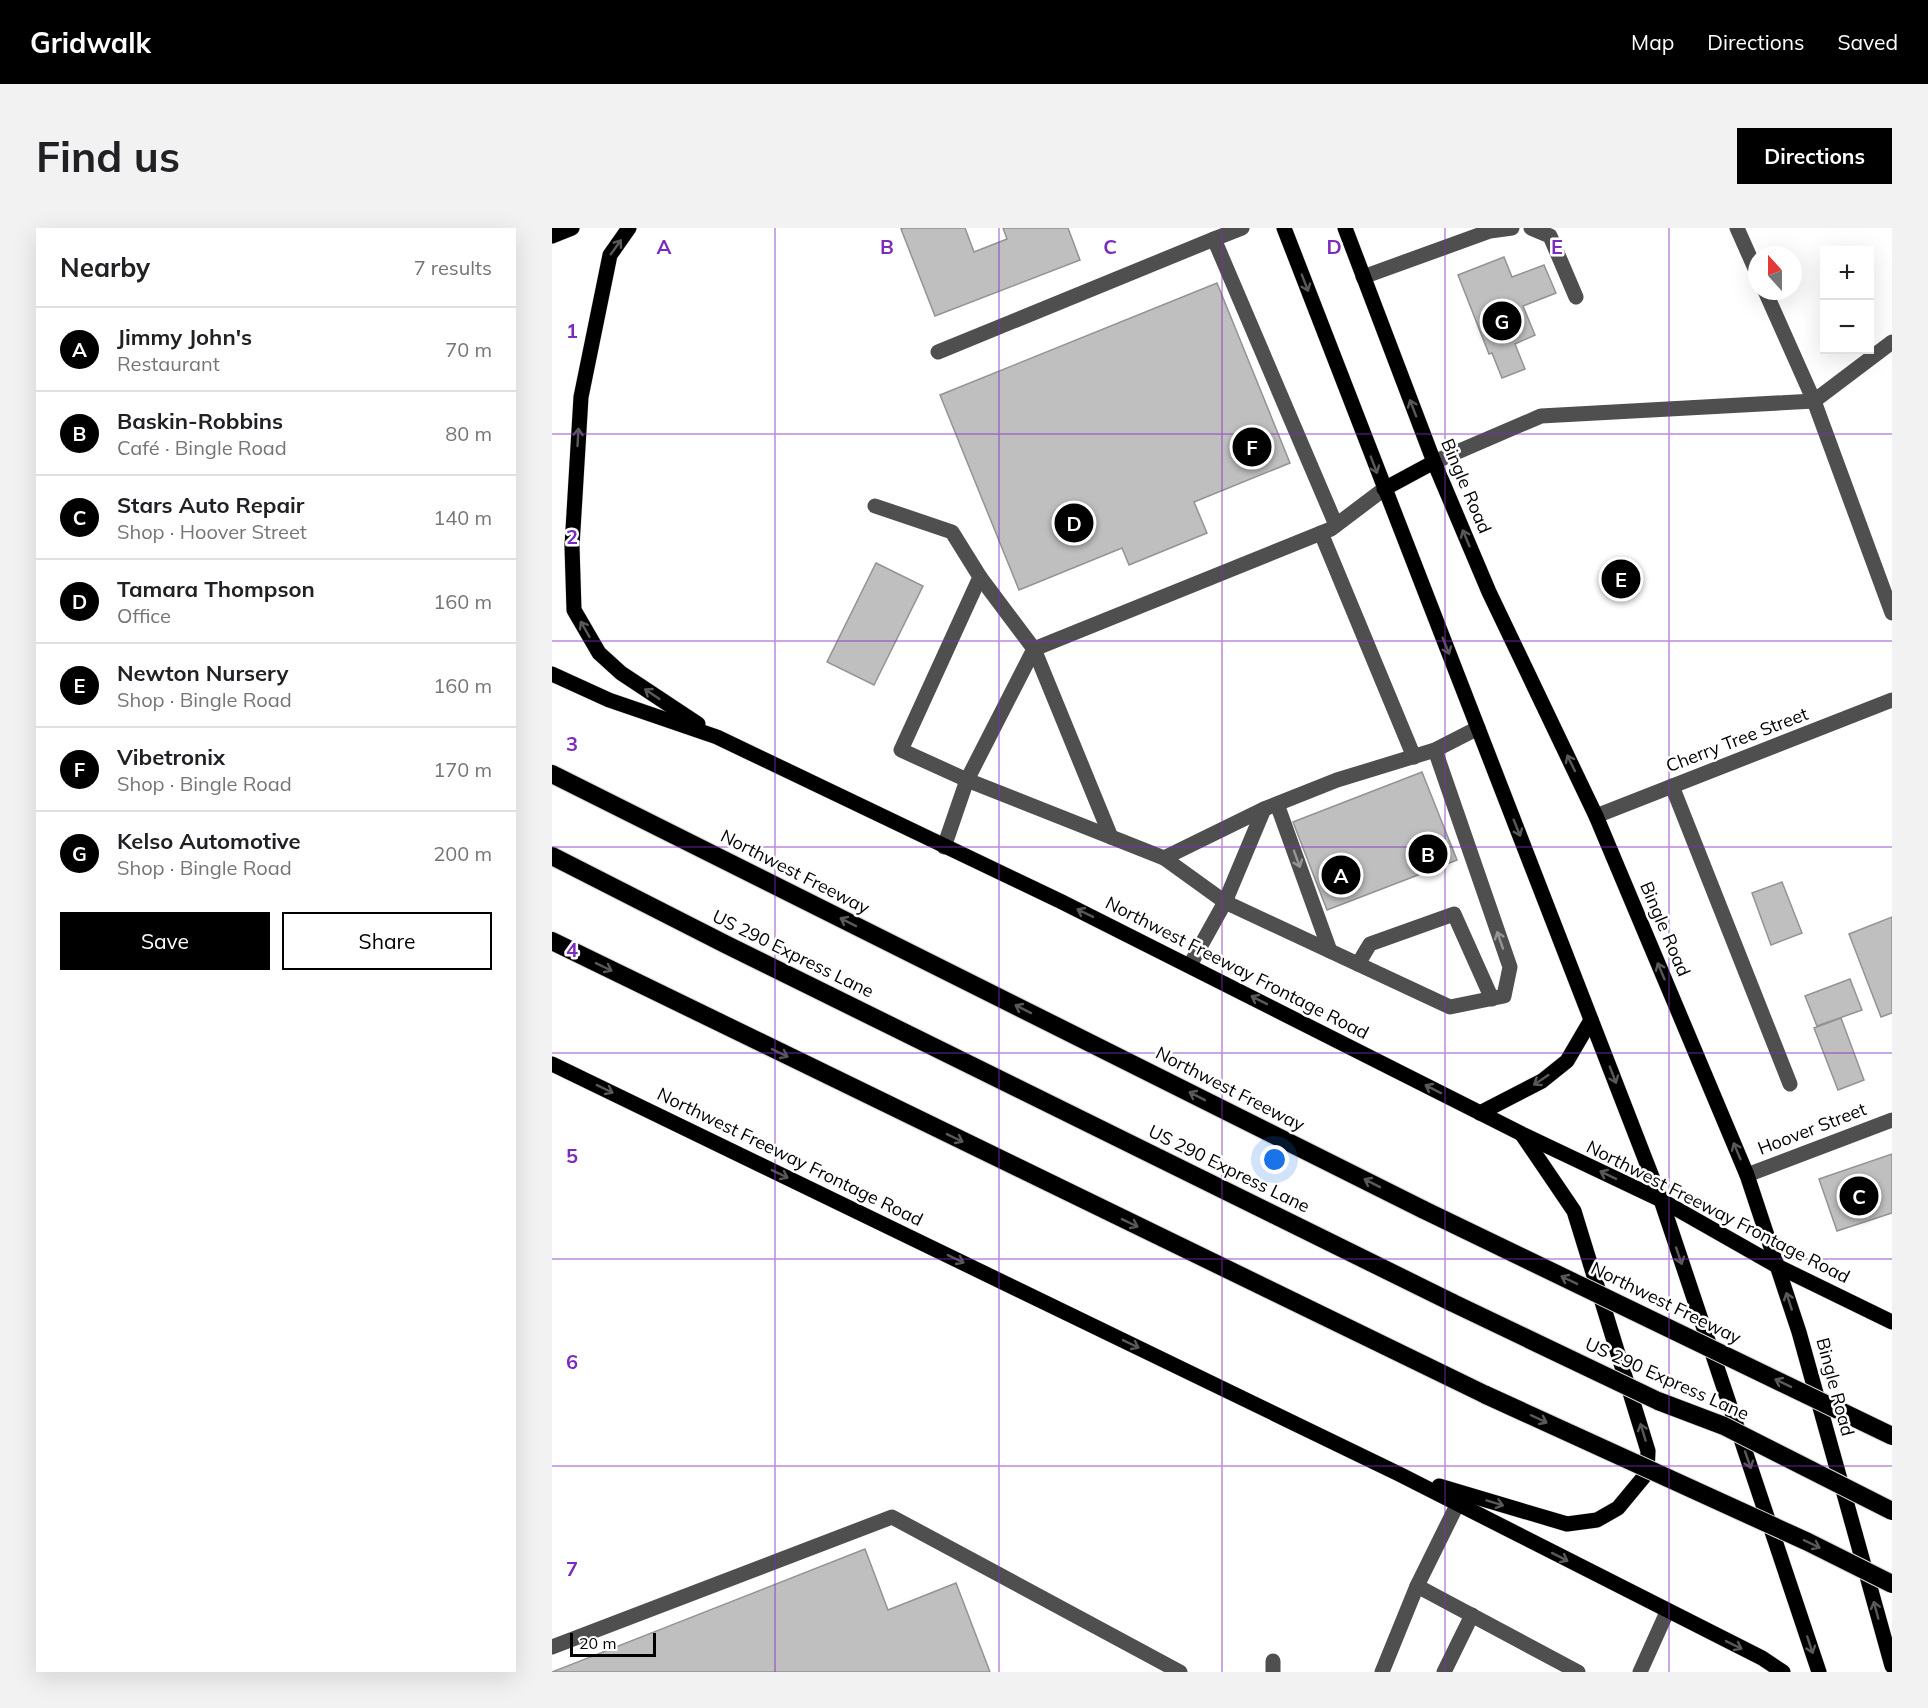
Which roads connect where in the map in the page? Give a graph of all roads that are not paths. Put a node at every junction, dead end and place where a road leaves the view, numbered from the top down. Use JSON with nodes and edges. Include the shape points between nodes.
{"nodes":[{"id":1,"x":572,"y":228,"type":"edge"},
{"id":2,"x":630,"y":228,"type":"edge"},
{"id":3,"x":1242,"y":228,"type":"edge"},
{"id":4,"x":1284,"y":228,"type":"edge"},
{"id":5,"x":1345,"y":228,"type":"edge"},
{"id":6,"x":1512,"y":228,"type":"edge"},
{"id":7,"x":1531,"y":228,"type":"edge"},
{"id":8,"x":1737,"y":228,"type":"edge"},
{"id":9,"x":552,"y":236,"type":"edge"},
{"id":10,"x":1214,"y":239,"type":"junction"},
{"id":11,"x":1748,"y":253,"type":"edge"},
{"id":12,"x":1363,"y":277,"type":"junction"},
{"id":13,"x":1576,"y":297,"type":"dead end"},
{"id":14,"x":1769,"y":300,"type":"edge"},
{"id":15,"x":1892,"y":342,"type":"edge"},
{"id":16,"x":938,"y":352,"type":"dead end"},
{"id":17,"x":1814,"y":401,"type":"junction"},
{"id":18,"x":1434,"y":462,"type":"junction"},
{"id":19,"x":1384,"y":489,"type":"junction"},
{"id":20,"x":875,"y":506,"type":"dead end"},
{"id":21,"x":1336,"y":525,"type":"junction"},
{"id":22,"x":1321,"y":533,"type":"junction"},
{"id":23,"x":980,"y":577,"type":"junction"},
{"id":24,"x":1892,"y":613,"type":"edge"},
{"id":25,"x":1034,"y":650,"type":"junction"},
{"id":26,"x":552,"y":674,"type":"edge"},
{"id":27,"x":1892,"y":700,"type":"edge"},
{"id":28,"x":1478,"y":728,"type":"junction"},
{"id":29,"x":717,"y":737,"type":"junction"},
{"id":30,"x":1435,"y":750,"type":"junction"},
{"id":31,"x":1414,"y":757,"type":"junction"},
{"id":32,"x":552,"y":774,"type":"edge"},
{"id":33,"x":967,"y":780,"type":"junction"},
{"id":34,"x":1671,"y":786,"type":"junction"},
{"id":35,"x":1271,"y":806,"type":"junction"},
{"id":36,"x":1596,"y":816,"type":"junction"},
{"id":37,"x":1111,"y":837,"type":"junction"},
{"id":38,"x":944,"y":847,"type":"junction"},
{"id":39,"x":552,"y":855,"type":"edge"},
{"id":40,"x":1164,"y":858,"type":"junction"},
{"id":41,"x":1225,"y":902,"type":"junction"},
{"id":42,"x":552,"y":941,"type":"edge"},
{"id":43,"x":1330,"y":951,"type":"junction"},
{"id":44,"x":1358,"y":964,"type":"junction"},
{"id":45,"x":1190,"y":965,"type":"junction"},
{"id":46,"x":1498,"y":998,"type":"junction"},
{"id":47,"x":1591,"y":1020,"type":"junction"},
{"id":48,"x":552,"y":1064,"type":"edge"},
{"id":49,"x":1790,"y":1084,"type":"dead end"},
{"id":50,"x":1480,"y":1113,"type":"junction"},
{"id":51,"x":1892,"y":1120,"type":"edge"},
{"id":52,"x":1522,"y":1134,"type":"junction"},
{"id":53,"x":1747,"y":1175,"type":"junction"},
{"id":54,"x":1661,"y":1200,"type":"junction"},
{"id":55,"x":1778,"y":1266,"type":"junction"},
{"id":56,"x":1892,"y":1322,"type":"edge"},
{"id":57,"x":1892,"y":1436,"type":"edge"},
{"id":58,"x":1399,"y":1474,"type":"junction"},
{"id":59,"x":1458,"y":1503,"type":"junction"},
{"id":60,"x":1892,"y":1511,"type":"edge"},
{"id":61,"x":1892,"y":1584,"type":"edge"},
{"id":62,"x":1417,"y":1586,"type":"junction"},
{"id":63,"x":1667,"y":1612,"type":"junction"},
{"id":64,"x":1472,"y":1615,"type":"junction"},
{"id":65,"x":552,"y":1647,"type":"edge"},
{"id":66,"x":1892,"y":1666,"type":"edge"},
{"id":67,"x":1180,"y":1672,"type":"edge"},
{"id":68,"x":1382,"y":1672,"type":"edge"},
{"id":69,"x":1444,"y":1672,"type":"edge"},
{"id":70,"x":1578,"y":1672,"type":"edge"},
{"id":71,"x":1640,"y":1672,"type":"edge"},
{"id":72,"x":1783,"y":1672,"type":"edge"},
{"id":73,"x":1819,"y":1672,"type":"edge"}],
"edges":[{"from":1,"to":9,"type":"main road"},
{"from":29,"to":2,"type":"main road","one_way":true,"via":[[621,673],[599,653],[574,610],[572,546],[581,397],[610,255]]},
{"from":3,"to":10,"type":"street"},
{"from":4,"to":19,"type":"main road","one_way":true},
{"from":5,"to":12,"type":"main road","name":"Bingle Road"},
{"from":6,"to":12,"type":"street","via":[[1490,231]]},
{"from":7,"to":13,"type":"street","via":[[1550,236]]},
{"from":8,"to":11,"type":"street"},
{"from":10,"to":16,"type":"street"},
{"from":10,"to":21,"type":"street"},
{"from":18,"to":12,"type":"main road","name":"Bingle Road","one_way":true},
{"from":14,"to":17,"type":"street"},
{"from":15,"to":17,"type":"street"},
{"from":17,"to":18,"type":"street","via":[[1541,416]]},
{"from":17,"to":24,"type":"street"},
{"from":18,"to":19,"type":"main road"},
{"from":36,"to":18,"type":"main road","name":"Bingle Road","one_way":true,"via":[[1489,592]]},
{"from":19,"to":21,"type":"street"},
{"from":19,"to":28,"type":"main road","one_way":true},
{"from":20,"to":23,"type":"street","via":[[952,532]]},
{"from":21,"to":22,"type":"street"},
{"from":22,"to":25,"type":"street"},
{"from":22,"to":31,"type":"street"},
{"from":23,"to":25,"type":"street"},
{"from":23,"to":33,"type":"street","via":[[901,750]]},
{"from":25,"to":33,"type":"street"},
{"from":25,"to":37,"type":"street"},
{"from":26,"to":29,"type":"main road","name":"Northwest Freeway Frontage Road","via":[[609,700]]},
{"from":27,"to":34,"type":"street","name":"Cherry Tree Street"},
{"from":28,"to":30,"type":"street"},
{"from":28,"to":47,"type":"main road","one_way":true},
{"from":29,"to":38,"type":"main road","name":"Northwest Freeway Frontage Road"},
{"from":30,"to":31,"type":"street"},
{"from":46,"to":30,"type":"street","one_way":true,"via":[[1510,967]]},
{"from":31,"to":35,"type":"street","via":[[1337,780]]},
{"from":57,"to":32,"type":"highway","name":"Northwest Freeway","one_way":true,"bridge":true,"via":[[1424,1210]]},
{"from":33,"to":37,"type":"street"},
{"from":33,"to":38,"type":"street"},
{"from":34,"to":36,"type":"street","name":"Cherry Tree Street"},
{"from":34,"to":49,"type":"street"},
{"from":35,"to":40,"type":"street"},
{"from":35,"to":41,"type":"street"},
{"from":35,"to":43,"type":"street","one_way":true},
{"from":53,"to":36,"type":"main road","name":"Bingle Road","one_way":true},
{"from":37,"to":40,"type":"street"},
{"from":45,"to":38,"type":"main road","name":"Northwest Freeway Frontage Road","one_way":true},
{"from":39,"to":60,"type":"highway","name":"US 290 Express Lane","bridge":true,"via":[[1453,1303],[1658,1401],[1724,1426]]},
{"from":40,"to":41,"type":"street"},
{"from":41,"to":43,"type":"street"},
{"from":41,"to":45,"type":"street"},
{"from":42,"to":61,"type":"highway","one_way":true,"bridge":true,"via":[[1486,1395]]},
{"from":43,"to":44,"type":"street"},
{"from":44,"to":46,"type":"street","via":[[1450,1007]]},
{"from":44,"to":46,"type":"street","via":[[1370,944],[1454,914]]},
{"from":50,"to":45,"type":"main road","name":"Northwest Freeway Frontage Road","one_way":true},
{"from":47,"to":50,"type":"main road","one_way":true,"via":[[1567,1061],[1542,1081]]},
{"from":47,"to":54,"type":"main road","one_way":true},
{"from":48,"to":58,"type":"main road","name":"Northwest Freeway Frontage Road","one_way":true},
{"from":50,"to":52,"type":"main road","name":"Northwest Freeway Frontage Road"},
{"from":51,"to":53,"type":"street","name":"Hoover Street"},
{"from":54,"to":52,"type":"main road","name":"Northwest Freeway Frontage Road","one_way":true},
{"from":58,"to":52,"type":"main road","one_way":true,"via":[[1567,1524],[1597,1520],[1618,1508],[1647,1473],[1648,1451],[1574,1211]]},
{"from":53,"to":55,"type":"main road","name":"Bingle Road"},
{"from":54,"to":55,"type":"main road","name":"Northwest Freeway Frontage Road"},
{"from":54,"to":73,"type":"main road","one_way":true},
{"from":55,"to":56,"type":"main road","name":"Northwest Freeway Frontage Road"},
{"from":66,"to":55,"type":"main road","name":"Bingle Road","one_way":true},
{"from":58,"to":59,"type":"main road","name":"Northwest Freeway Frontage Road"},
{"from":59,"to":62,"type":"street"},
{"from":59,"to":63,"type":"main road","name":"Northwest Freeway Frontage Road","one_way":true},
{"from":62,"to":64,"type":"street"},
{"from":62,"to":68,"type":"street"},
{"from":63,"to":71,"type":"street"},
{"from":63,"to":72,"type":"main road","name":"Northwest Freeway Frontage Road","one_way":true},
{"from":64,"to":69,"type":"street"},
{"from":64,"to":70,"type":"street"},
{"from":65,"to":67,"type":"street","via":[[892,1517]]}]}
